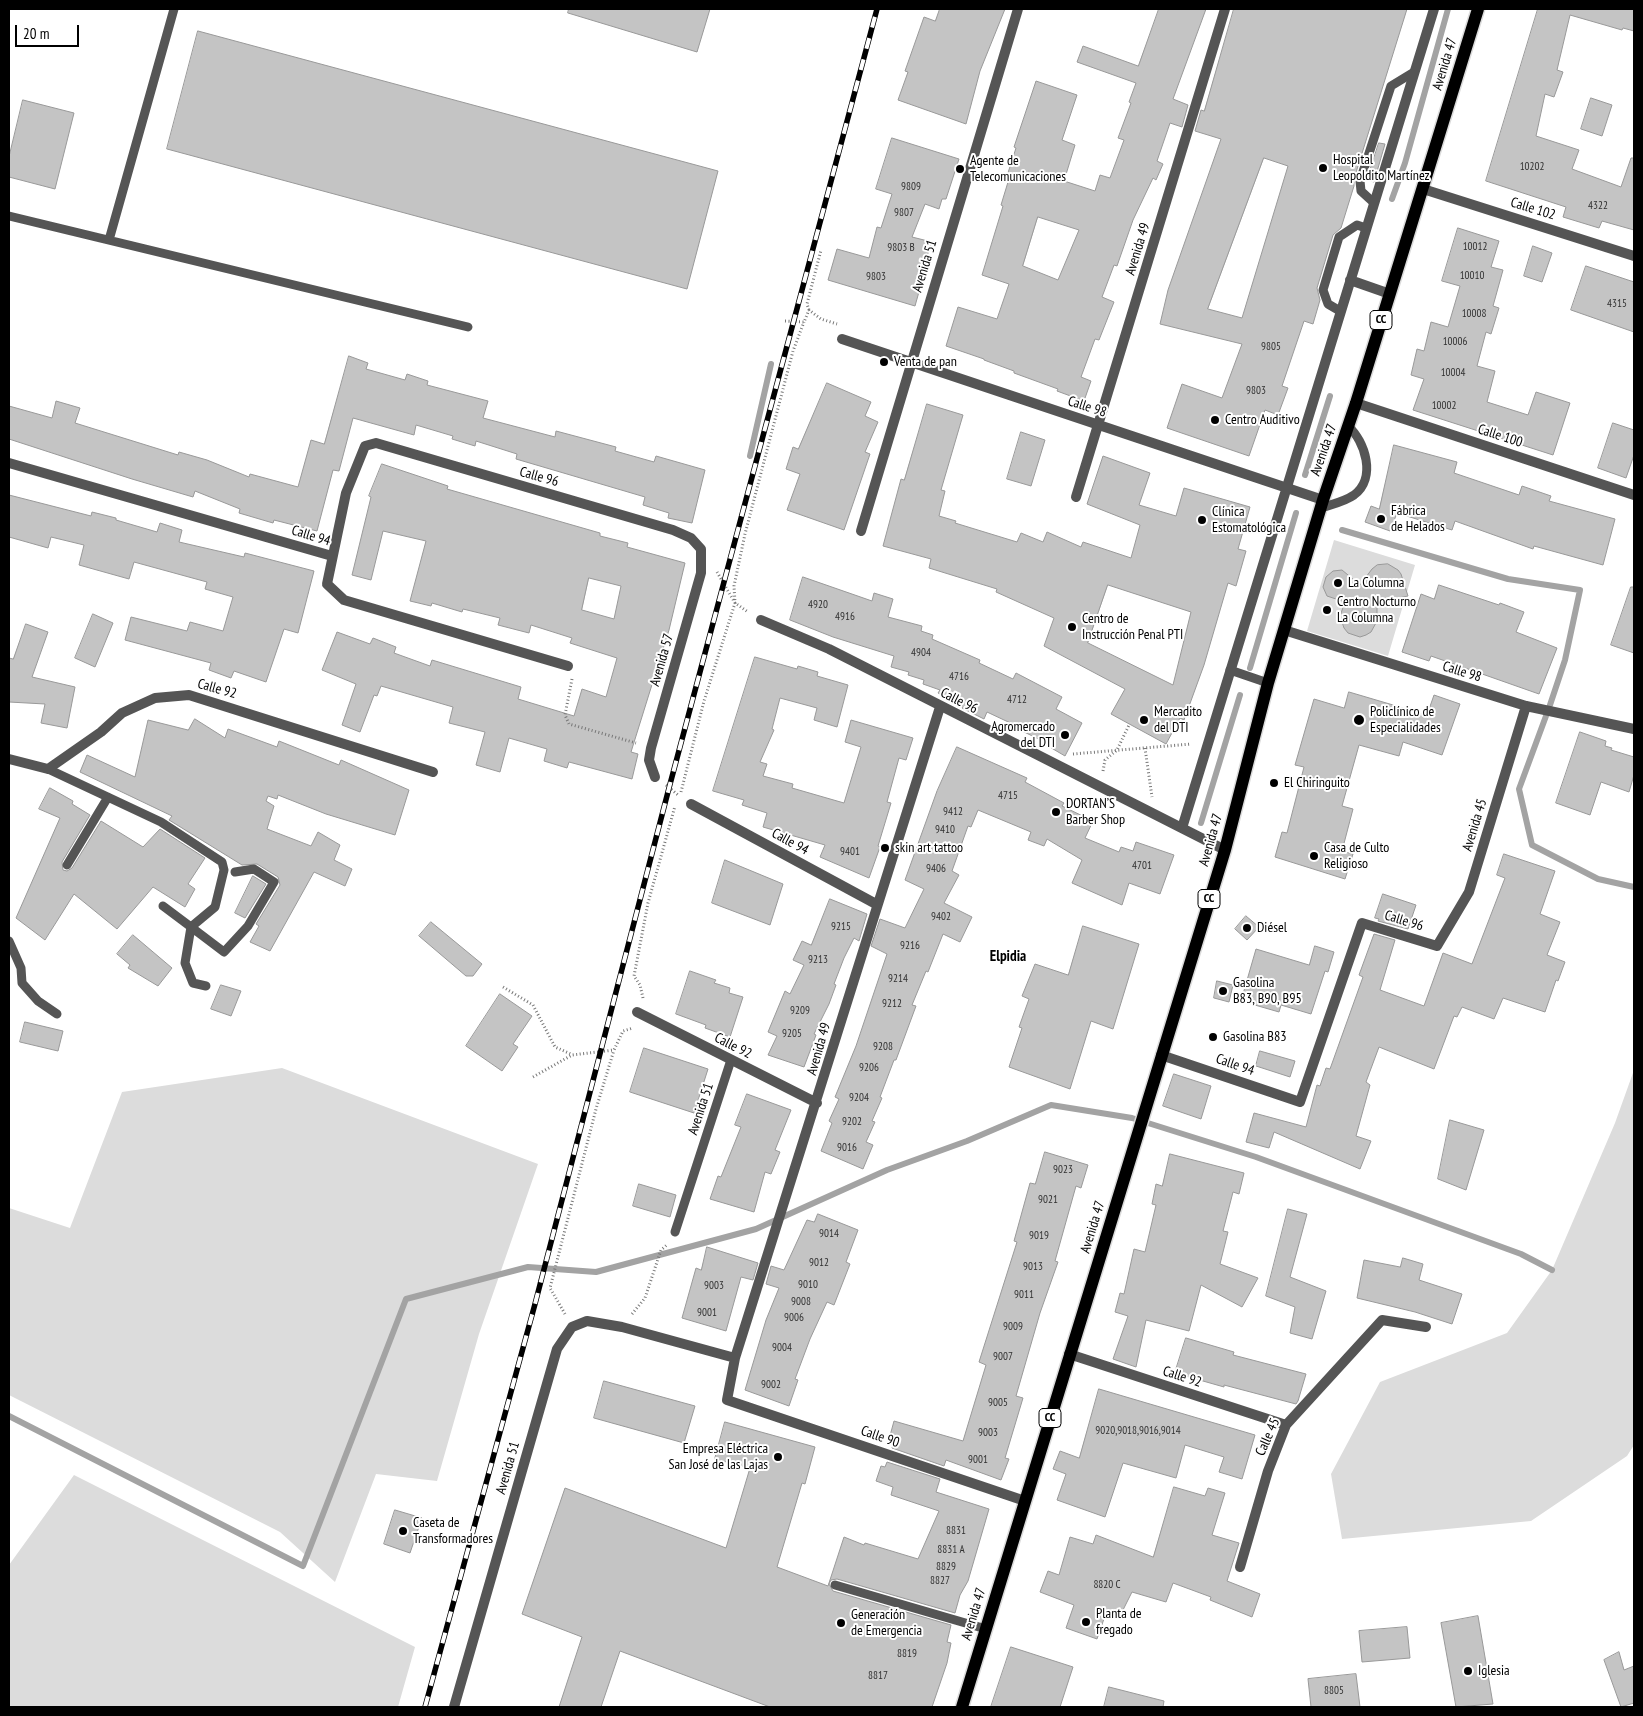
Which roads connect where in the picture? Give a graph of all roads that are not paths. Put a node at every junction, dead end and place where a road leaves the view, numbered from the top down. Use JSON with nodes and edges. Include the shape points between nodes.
{"nodes":[{"id":1,"x":174,"y":9,"type":"edge"},
{"id":2,"x":1018,"y":9,"type":"edge"},
{"id":3,"x":1225,"y":9,"type":"edge"},
{"id":4,"x":1434,"y":9,"type":"edge"},
{"id":5,"x":1478,"y":9,"type":"edge"},
{"id":6,"x":1414,"y":72,"type":"junction"},
{"id":7,"x":1423,"y":189,"type":"junction"},
{"id":8,"x":1374,"y":202,"type":"junction"},
{"id":9,"x":9,"y":216,"type":"edge"},
{"id":10,"x":1366,"y":228,"type":"junction"},
{"id":11,"x":109,"y":240,"type":"junction"},
{"id":12,"x":1634,"y":256,"type":"edge"},
{"id":13,"x":1350,"y":280,"type":"junction"},
{"id":14,"x":1390,"y":294,"type":"junction"},
{"id":15,"x":1340,"y":311,"type":"junction"},
{"id":16,"x":468,"y":327,"type":"dead end"},
{"id":17,"x":842,"y":339,"type":"dead end"},
{"id":18,"x":910,"y":362,"type":"junction"},
{"id":19,"x":1356,"y":403,"type":"junction"},
{"id":20,"x":1099,"y":426,"type":"junction"},
{"id":21,"x":1348,"y":426,"type":"junction"},
{"id":22,"x":9,"y":463,"type":"edge"},
{"id":23,"x":1286,"y":488,"type":"junction"},
{"id":24,"x":1634,"y":495,"type":"edge"},
{"id":25,"x":1076,"y":498,"type":"dead end"},
{"id":26,"x":1322,"y":504,"type":"junction"},
{"id":27,"x":861,"y":531,"type":"dead end"},
{"id":28,"x":701,"y":549,"type":"joint"},
{"id":29,"x":332,"y":556,"type":"junction"},
{"id":30,"x":761,"y":620,"type":"road end"},
{"id":31,"x":1284,"y":630,"type":"junction"},
{"id":32,"x":568,"y":666,"type":"road end"},
{"id":33,"x":1230,"y":670,"type":"junction"},
{"id":34,"x":1268,"y":683,"type":"junction"},
{"id":35,"x":1526,"y":706,"type":"junction"},
{"id":36,"x":940,"y":707,"type":"junction"},
{"id":37,"x":1634,"y":728,"type":"edge"},
{"id":38,"x":9,"y":759,"type":"edge"},
{"id":39,"x":48,"y":769,"type":"junction"},
{"id":40,"x":433,"y":772,"type":"dead end"},
{"id":41,"x":656,"y":777,"type":"road end"},
{"id":42,"x":108,"y":797,"type":"junction"},
{"id":43,"x":691,"y":804,"type":"road end"},
{"id":44,"x":1182,"y":828,"type":"junction"},
{"id":45,"x":1225,"y":850,"type":"junction"},
{"id":46,"x":66,"y":865,"type":"dead end"},
{"id":47,"x":235,"y":872,"type":"dead end"},
{"id":48,"x":876,"y":904,"type":"junction"},
{"id":49,"x":163,"y":906,"type":"dead end"},
{"id":50,"x":190,"y":927,"type":"junction"},
{"id":51,"x":9,"y":941,"type":"edge"},
{"id":52,"x":1437,"y":946,"type":"joint"},
{"id":53,"x":206,"y":986,"type":"dead end"},
{"id":54,"x":637,"y":1012,"type":"dead end"},
{"id":55,"x":57,"y":1014,"type":"dead end"},
{"id":56,"x":1161,"y":1055,"type":"junction"},
{"id":57,"x":731,"y":1060,"type":"junction"},
{"id":58,"x":1300,"y":1102,"type":"joint"},
{"id":59,"x":817,"y":1103,"type":"junction"},
{"id":60,"x":674,"y":1232,"type":"road end"},
{"id":61,"x":1426,"y":1327,"type":"dead end"},
{"id":62,"x":1069,"y":1354,"type":"junction"},
{"id":63,"x":735,"y":1358,"type":"junction"},
{"id":64,"x":727,"y":1400,"type":"joint"},
{"id":65,"x":1286,"y":1425,"type":"junction"},
{"id":66,"x":1024,"y":1501,"type":"junction"},
{"id":67,"x":1240,"y":1567,"type":"dead end"},
{"id":68,"x":835,"y":1585,"type":"dead end"},
{"id":69,"x":986,"y":1629,"type":"junction"},
{"id":70,"x":454,"y":1707,"type":"edge"},
{"id":71,"x":962,"y":1707,"type":"edge"}],
"edges":[{"from":1,"to":11,"type":"lane"},
{"from":2,"to":18,"type":"street","name":"Avenida 51"},
{"from":3,"to":20,"type":"street","name":"Avenida 49"},
{"from":4,"to":6,"type":"street","name":"Avenida 47"},
{"from":5,"to":7,"type":"main road","name":"Avenida 47","number":"CC"},
{"from":6,"to":8,"type":"street","name":"Avenida 47"},
{"from":6,"to":8,"type":"lane","via":[[1390,86],[1360,181],[1361,191]]},
{"from":7,"to":12,"type":"street","name":"Calle 102"},
{"from":7,"to":14,"type":"main road","name":"Avenida 47","number":"CC"},
{"from":8,"to":10,"type":"street","name":"Avenida 47"},
{"from":9,"to":11,"type":"lane"},
{"from":10,"to":13,"type":"street","name":"Avenida 47"},
{"from":10,"to":15,"type":"lane","via":[[1357,226],[1339,236],[1323,290],[1328,304]]},
{"from":11,"to":16,"type":"lane"},
{"from":13,"to":14,"type":"street"},
{"from":13,"to":15,"type":"street","name":"Avenida 47"},
{"from":14,"to":19,"type":"main road","name":"Avenida 47","number":"CC"},
{"from":15,"to":23,"type":"street","name":"Avenida 47"},
{"from":17,"to":18,"type":"street","name":"Calle 98"},
{"from":18,"to":20,"type":"street","name":"Calle 98"},
{"from":18,"to":27,"type":"street","name":"Avenida 51"},
{"from":19,"to":21,"type":"main road","name":"Avenida 47","number":"CC"},
{"from":19,"to":24,"type":"street","name":"Calle 100"},
{"from":20,"to":23,"type":"street","name":"Calle 98"},
{"from":20,"to":25,"type":"street","name":"Avenida 49"},
{"from":21,"to":26,"type":"main road","name":"Avenida 47","number":"CC"},
{"from":21,"to":26,"type":"lane","via":[[1358,434],[1364,447],[1367,464],[1363,480],[1355,494]]},
{"from":22,"to":29,"type":"street","name":"Calle 94"},
{"from":23,"to":26,"type":"street","name":"Calle 98"},
{"from":23,"to":33,"type":"street","name":"Avenida 47"},
{"from":26,"to":31,"type":"main road","name":"Avenida 47","number":"CC"},
{"from":28,"to":29,"type":"street","name":"Calle 96","via":[[691,538],[673,530],[376,443],[365,446],[346,494]]},
{"from":28,"to":41,"type":"street","name":"Avenida 57","via":[[701,574],[651,748],[649,760]]},
{"from":29,"to":32,"type":"street","name":"Calle 94","via":[[327,584],[344,600]]},
{"from":30,"to":36,"type":"street","name":"Calle 96","via":[[829,650]]},
{"from":31,"to":34,"type":"main road","name":"Avenida 47","number":"CC"},
{"from":31,"to":35,"type":"street","name":"Calle 98"},
{"from":33,"to":34,"type":"lane"},
{"from":33,"to":44,"type":"street","name":"Avenida 47"},
{"from":34,"to":45,"type":"main road","name":"Avenida 47","number":"CC"},
{"from":35,"to":37,"type":"street","name":"Calle 98"},
{"from":35,"to":52,"type":"street","name":"Avenida 45","via":[[1469,892]]},
{"from":36,"to":44,"type":"street","name":"Calle 96"},
{"from":36,"to":48,"type":"street","name":"Avenida 49"},
{"from":38,"to":39,"type":"street"},
{"from":39,"to":40,"type":"street","name":"Calle 92","via":[[122,713],[155,698],[189,695]]},
{"from":39,"to":42,"type":"lane"},
{"from":42,"to":46,"type":"lane"},
{"from":42,"to":50,"type":"lane","via":[[161,822],[222,862],[224,870],[215,907]]},
{"from":43,"to":48,"type":"street","name":"Calle 94"},
{"from":44,"to":45,"type":"street","name":"Calle 96"},
{"from":45,"to":56,"type":"main road","name":"Avenida 47","number":"CC"},
{"from":47,"to":50,"type":"lane","via":[[254,869],[274,882],[248,926],[224,952]]},
{"from":48,"to":59,"type":"street","name":"Avenida 49"},
{"from":49,"to":50,"type":"lane"},
{"from":50,"to":53,"type":"lane","via":[[185,963],[193,983]]},
{"from":51,"to":55,"type":"lane","via":[[21,968],[22,983],[38,1001]]},
{"from":52,"to":58,"type":"street","name":"Calle 96","via":[[1362,923]]},
{"from":54,"to":57,"type":"street","name":"Calle 92"},
{"from":56,"to":58,"type":"street","name":"Calle 94"},
{"from":56,"to":62,"type":"main road","name":"Avenida 47","number":"CC"},
{"from":57,"to":59,"type":"street","name":"Calle 92"},
{"from":57,"to":60,"type":"lane","name":"Avenida 51"},
{"from":59,"to":63,"type":"street","name":"Avenida 49"},
{"from":61,"to":65,"type":"street","name":"Calle 45","via":[[1382,1320]]},
{"from":62,"to":65,"type":"street","name":"Calle 92"},
{"from":62,"to":66,"type":"main road","name":"Avenida 47","number":"CC"},
{"from":63,"to":64,"type":"street","name":"Avenida 49"},
{"from":63,"to":70,"type":"street","name":"Avenida 51","via":[[622,1326],[587,1321],[572,1327],[557,1349]]},
{"from":64,"to":66,"type":"street","name":"Calle 90"},
{"from":65,"to":67,"type":"street","name":"Calle 45","via":[[1268,1471]]},
{"from":66,"to":69,"type":"main road","name":"Avenida 47","number":"CC"},
{"from":68,"to":69,"type":"lane"},
{"from":69,"to":71,"type":"main road","name":"Avenida 47","number":"CC"}]}
